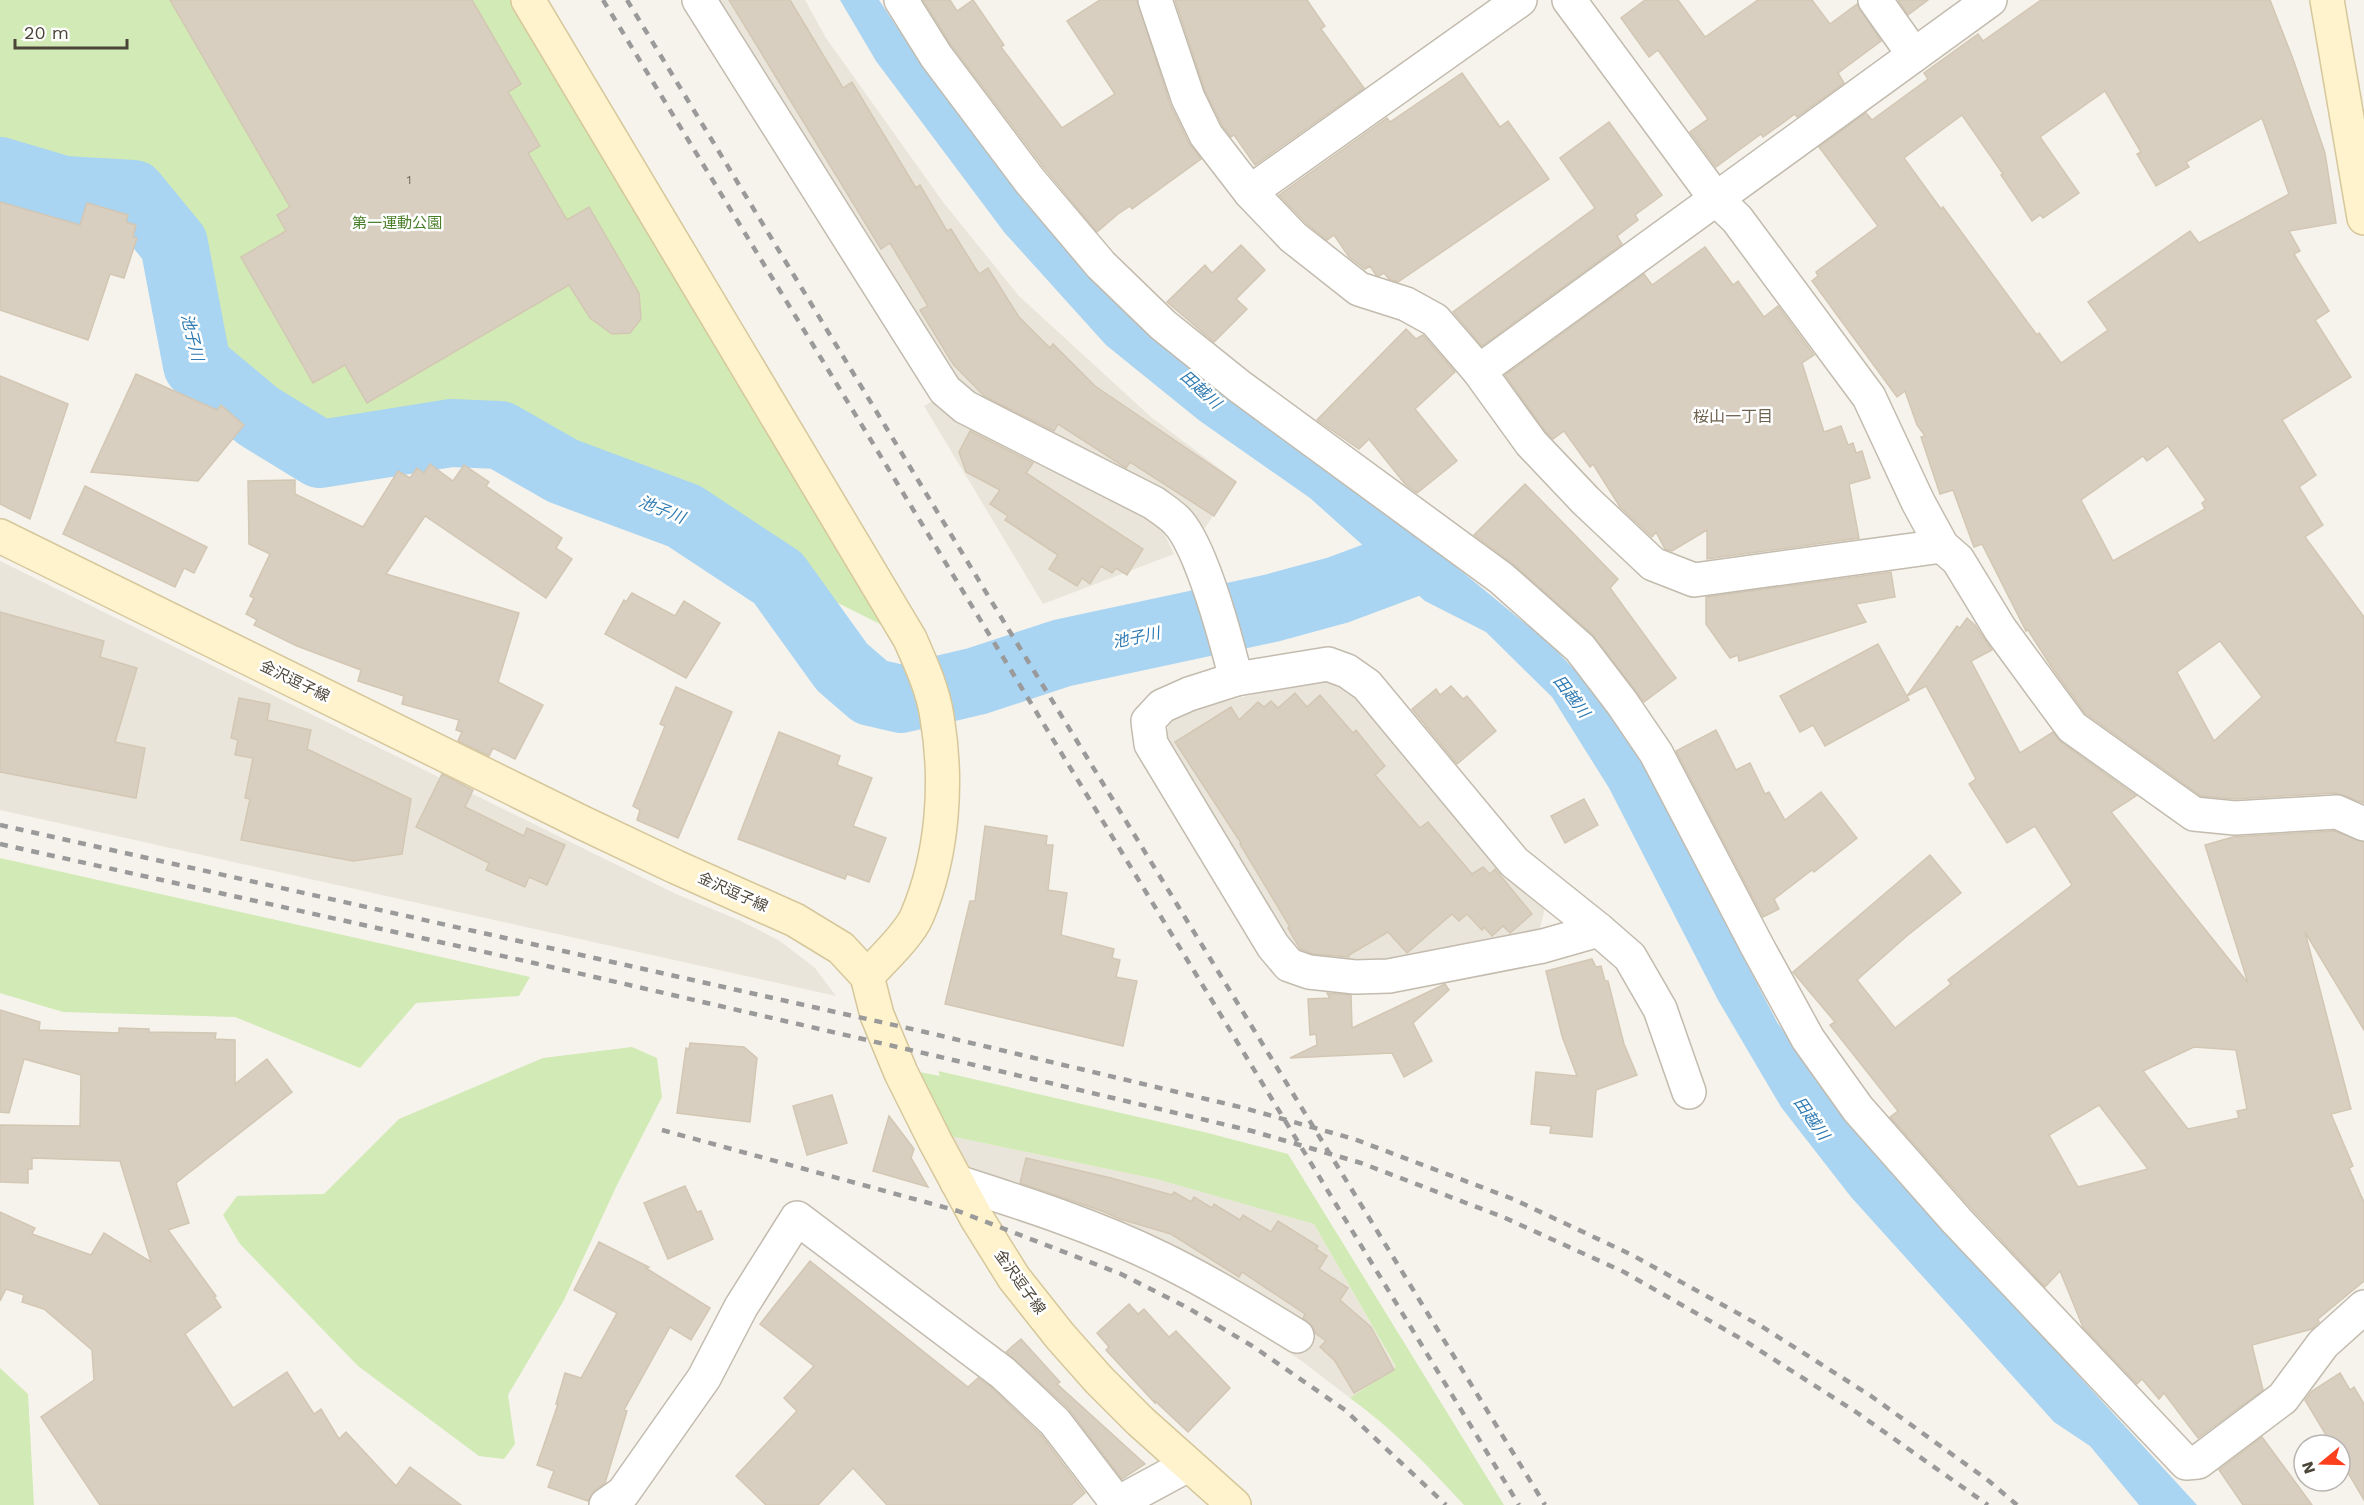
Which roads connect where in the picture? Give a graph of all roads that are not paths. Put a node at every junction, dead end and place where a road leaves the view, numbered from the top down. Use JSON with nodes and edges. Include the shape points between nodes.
{"nodes":[{"id":1,"x":528,"y":0,"type":"edge"},
{"id":2,"x":699,"y":0,"type":"edge"},
{"id":3,"x":901,"y":0,"type":"edge"},
{"id":4,"x":1155,"y":0,"type":"edge"},
{"id":5,"x":1520,"y":0,"type":"edge"},
{"id":6,"x":1569,"y":0,"type":"edge"},
{"id":7,"x":1875,"y":0,"type":"edge"},
{"id":8,"x":1990,"y":0,"type":"edge"},
{"id":9,"x":2327,"y":0,"type":"edge"},
{"id":10,"x":1914,"y":55,"type":"junction"},
{"id":11,"x":2357,"y":131,"type":"edge"},
{"id":12,"x":1250,"y":192,"type":"junction"},
{"id":13,"x":1716,"y":199,"type":"junction"},
{"id":14,"x":2364,"y":218,"type":"edge"},
{"id":15,"x":1479,"y":371,"type":"junction"},
{"id":16,"x":0,"y":536,"type":"edge"},
{"id":17,"x":1942,"y":546,"type":"junction"},
{"id":18,"x":1236,"y":679,"type":"junction"},
{"id":19,"x":2364,"y":824,"type":"edge"},
{"id":20,"x":1599,"y":930,"type":"junction"},
{"id":21,"x":867,"y":976,"type":"junction"},
{"id":22,"x":1689,"y":1092,"type":"dead end"},
{"id":23,"x":957,"y":1182,"type":"junction"},
{"id":24,"x":2364,"y":1307,"type":"edge"},
{"id":25,"x":1297,"y":1336,"type":"dead end"},
{"id":26,"x":1188,"y":1465,"type":"junction"},
{"id":27,"x":1115,"y":1504,"type":"edge"},
{"id":28,"x":606,"y":1505,"type":"edge"},
{"id":29,"x":1234,"y":1505,"type":"edge"}],
"edges":[{"from":1,"to":21,"type":"main road","via":[[910,639],[931,691],[940,742],[942,810],[932,867],[916,918]]},
{"from":2,"to":18,"type":"street","via":[[945,390],[965,407],[1154,503],[1178,521],[1195,551]]},
{"from":3,"to":24,"type":"street","via":[[936,56],[1030,181],[1101,265],[1163,325],[1239,386],[1501,578],[1580,648],[1656,753],[1808,1039],[1858,1109],[1957,1221],[2186,1463],[2198,1462],[2283,1398],[2323,1344]]},
{"from":4,"to":12,"type":"street","via":[[1188,98],[1206,135]]},
{"from":5,"to":12,"type":"street"},
{"from":6,"to":13,"type":"street"},
{"from":7,"to":10,"type":"street"},
{"from":8,"to":10,"type":"street"},
{"from":9,"to":11,"type":"main road"},
{"from":10,"to":13,"type":"street"},
{"from":11,"to":14,"type":"main road"},
{"from":12,"to":15,"type":"street","via":[[1293,237],[1359,289],[1406,304],[1435,320]]},
{"from":13,"to":15,"type":"street"},
{"from":13,"to":17,"type":"street","via":[[1737,219],[1869,397]]},
{"from":15,"to":17,"type":"street","via":[[1530,443],[1586,501],[1653,564],[1694,580]]},
{"from":16,"to":21,"type":"main road","name":"金沢逗子線","via":[[581,822],[795,920],[841,948]]},
{"from":17,"to":19,"type":"street","via":[[1958,560],[2000,629],[2072,726],[2194,814],[2235,818],[2337,812]]},
{"from":18,"to":20,"type":"street","via":[[1328,664],[1347,671],[1367,685],[1514,862]]},
{"from":18,"to":20,"type":"street","via":[[1162,706],[1149,721],[1150,744],[1273,946],[1289,965],[1343,976],[1389,976],[1543,946]]},
{"from":20,"to":22,"type":"street","via":[[1630,957],[1660,1009]]},
{"from":21,"to":23,"type":"main road","name":"金沢逗子線","via":[[877,1015],[901,1073]]},
{"from":23,"to":25,"type":"street","via":[[1058,1216],[1162,1259]]},
{"from":23,"to":26,"type":"main road","name":"金沢逗子線","via":[[1014,1278],[1060,1336],[1099,1380]]},
{"from":26,"to":27,"type":"street"},
{"from":26,"to":29,"type":"main road","name":"金沢逗子線"},
{"from":27,"to":28,"type":"street","via":[[1055,1422],[1003,1373],[797,1218],[741,1307],[704,1378],[623,1493]]}]}
